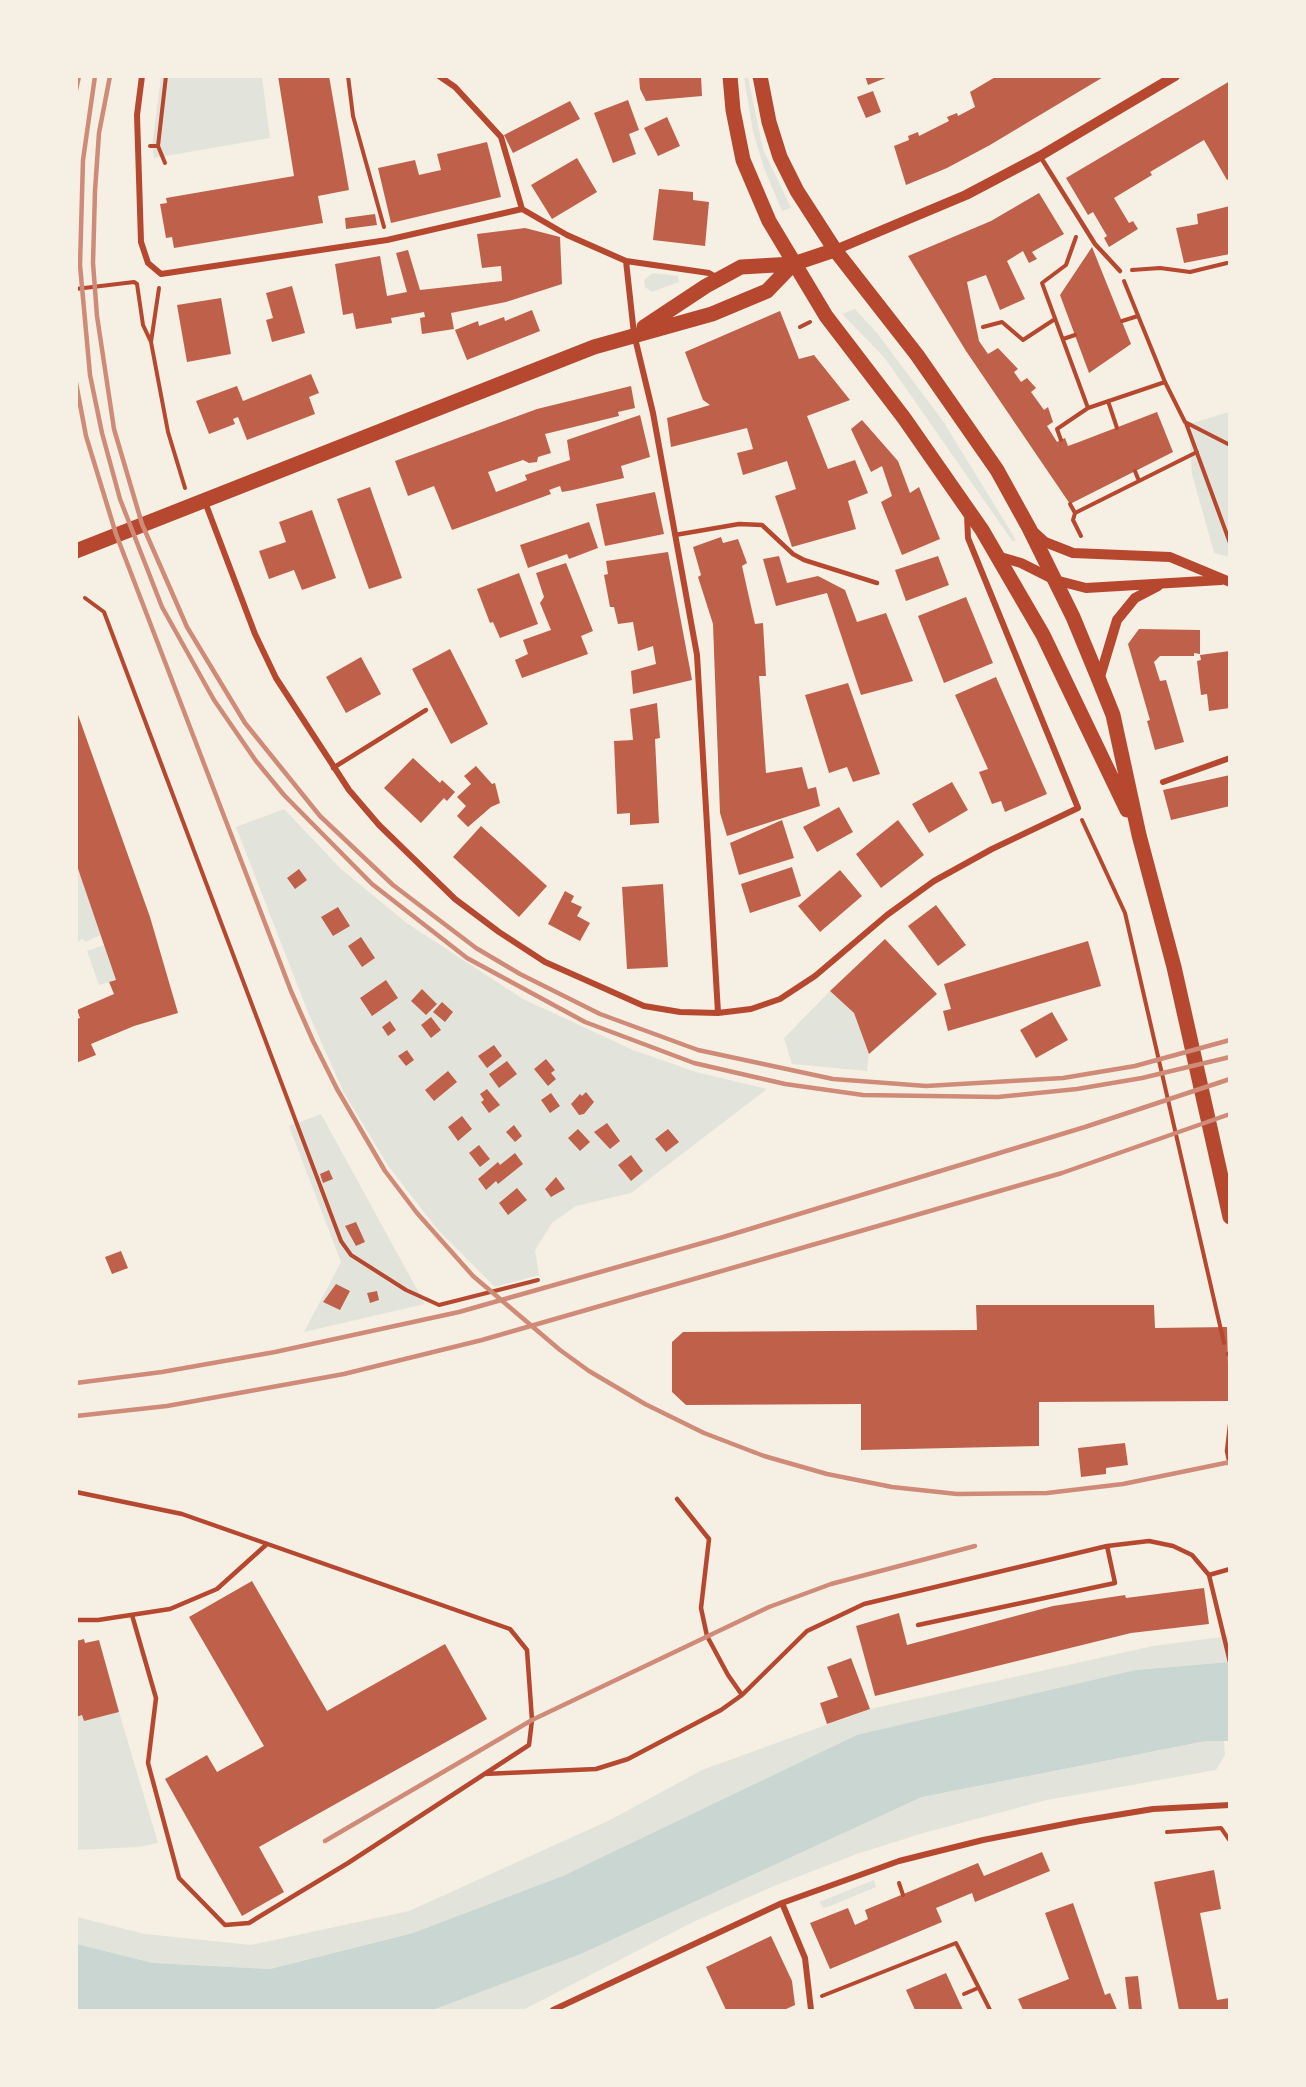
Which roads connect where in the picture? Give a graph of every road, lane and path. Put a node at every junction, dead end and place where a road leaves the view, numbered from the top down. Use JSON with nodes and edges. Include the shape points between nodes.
{"nodes":[{"id":1,"x":142,"y":76,"type":"edge"},
{"id":2,"x":166,"y":76,"type":"edge"},
{"id":3,"x":348,"y":76,"type":"edge"},
{"id":4,"x":439,"y":76,"type":"edge"},
{"id":5,"x":730,"y":76,"type":"edge"},
{"id":6,"x":760,"y":76,"type":"edge"},
{"id":7,"x":1175,"y":76,"type":"edge"},
{"id":8,"x":158,"y":146,"type":"junction"},
{"id":9,"x":137,"y":148,"type":"junction"},
{"id":10,"x":1040,"y":156,"type":"junction"},
{"id":11,"x":165,"y":163,"type":"dead end"},
{"id":12,"x":522,"y":209,"type":"junction"},
{"id":13,"x":1079,"y":227,"type":"dead end"},
{"id":14,"x":387,"y":240,"type":"junction"},
{"id":15,"x":835,"y":250,"type":"junction"},
{"id":16,"x":626,"y":261,"type":"junction"},
{"id":17,"x":1227,"y":263,"type":"dead end"},
{"id":18,"x":794,"y":264,"type":"junction"},
{"id":19,"x":1120,"y":271,"type":"junction"},
{"id":20,"x":161,"y":274,"type":"junction"},
{"id":21,"x":718,"y":278,"type":"junction"},
{"id":22,"x":76,"y":290,"type":"edge"},
{"id":23,"x":1138,"y":316,"type":"junction"},
{"id":24,"x":1055,"y":319,"type":"junction"},
{"id":25,"x":1122,"y":321,"type":"dead end"},
{"id":26,"x":983,"y":327,"type":"dead end"},
{"id":27,"x":634,"y":334,"type":"junction"},
{"id":28,"x":1075,"y":335,"type":"dead end"},
{"id":29,"x":1063,"y":339,"type":"junction"},
{"id":30,"x":151,"y":342,"type":"junction"},
{"id":31,"x":1165,"y":382,"type":"junction"},
{"id":32,"x":1108,"y":401,"type":"junction"},
{"id":33,"x":1088,"y":408,"type":"junction"},
{"id":34,"x":1185,"y":422,"type":"junction"},
{"id":35,"x":1117,"y":428,"type":"dead end"},
{"id":36,"x":1060,"y":440,"type":"dead end"},
{"id":37,"x":1230,"y":445,"type":"edge"},
{"id":38,"x":1197,"y":452,"type":"junction"},
{"id":39,"x":1135,"y":471,"type":"dead end"},
{"id":40,"x":1139,"y":481,"type":"junction"},
{"id":41,"x":966,"y":504,"type":"junction"},
{"id":42,"x":1070,"y":504,"type":"dead end"},
{"id":43,"x":192,"y":506,"type":"junction"},
{"id":44,"x":1075,"y":513,"type":"junction"},
{"id":45,"x":1029,"y":528,"type":"junction"},
{"id":46,"x":675,"y":535,"type":"junction"},
{"id":47,"x":1085,"y":542,"type":"dead end"},
{"id":48,"x":1230,"y":543,"type":"edge"},
{"id":49,"x":81,"y":549,"type":"edge"},
{"id":50,"x":998,"y":556,"type":"junction"},
{"id":51,"x":1055,"y":580,"type":"junction"},
{"id":52,"x":1225,"y":581,"type":"edge"},
{"id":53,"x":877,"y":583,"type":"dead end"},
{"id":54,"x":1163,"y":584,"type":"junction"},
{"id":55,"x":85,"y":598,"type":"dead end"},
{"id":56,"x":1099,"y":680,"type":"junction"},
{"id":57,"x":426,"y":710,"type":"dead end"},
{"id":58,"x":1230,"y":758,"type":"edge"},
{"id":59,"x":333,"y":768,"type":"junction"},
{"id":60,"x":1163,"y":782,"type":"dead end"},
{"id":61,"x":1078,"y":808,"type":"junction"},
{"id":62,"x":1139,"y":835,"type":"junction"},
{"id":63,"x":718,"y":1012,"type":"junction"},
{"id":64,"x":1230,"y":1217,"type":"edge"},
{"id":65,"x":538,"y":1280,"type":"dead end"},
{"id":66,"x":1224,"y":1344,"type":"dead end"},
{"id":67,"x":1230,"y":1425,"type":"edge"},
{"id":68,"x":1230,"y":1465,"type":"edge"},
{"id":69,"x":76,"y":1492,"type":"edge"},
{"id":70,"x":677,"y":1499,"type":"dead end"},
{"id":71,"x":267,"y":1544,"type":"junction"},
{"id":72,"x":1107,"y":1546,"type":"junction"},
{"id":73,"x":1230,"y":1569,"type":"edge"},
{"id":74,"x":1209,"y":1575,"type":"junction"},
{"id":75,"x":132,"y":1615,"type":"junction"},
{"id":76,"x":76,"y":1620,"type":"edge"},
{"id":77,"x":918,"y":1625,"type":"dead end"},
{"id":78,"x":1230,"y":1662,"type":"edge"},
{"id":79,"x":742,"y":1695,"type":"junction"},
{"id":80,"x":484,"y":1774,"type":"junction"},
{"id":81,"x":1230,"y":1805,"type":"edge"},
{"id":82,"x":1167,"y":1832,"type":"dead end"},
{"id":83,"x":1230,"y":1841,"type":"edge"},
{"id":84,"x":899,"y":1883,"type":"dead end"},
{"id":85,"x":903,"y":1895,"type":"dead end"},
{"id":86,"x":782,"y":1902,"type":"junction"},
{"id":87,"x":978,"y":1988,"type":"junction"},
{"id":88,"x":964,"y":1994,"type":"dead end"},
{"id":89,"x":810,"y":2001,"type":"junction"},
{"id":90,"x":553,"y":2010,"type":"edge"},
{"id":91,"x":811,"y":2010,"type":"edge"},
{"id":92,"x":990,"y":2010,"type":"edge"}],
"edges":[{"from":1,"to":9,"type":"street"},
{"from":2,"to":8,"type":"path"},
{"from":3,"to":14,"type":"path","via":[[353,116]]},
{"from":4,"to":12,"type":"street","via":[[455,87],[501,137]]},
{"from":5,"to":18,"type":"main road","via":[[743,160],[769,221]]},
{"from":6,"to":15,"type":"main road","via":[[780,157],[803,202]]},
{"from":7,"to":10,"type":"street"},
{"from":8,"to":9,"type":"path"},
{"from":8,"to":11,"type":"path"},
{"from":9,"to":20,"type":"street","via":[[141,242],[148,263]]},
{"from":10,"to":15,"type":"street","via":[[966,195]]},
{"from":10,"to":19,"type":"lane","via":[[1095,244]]},
{"from":12,"to":14,"type":"street"},
{"from":12,"to":16,"type":"street","via":[[567,235]]},
{"from":13,"to":24,"type":"path","via":[[1066,265],[1042,283]]},
{"from":14,"to":20,"type":"street"},
{"from":15,"to":18,"type":"main road"},
{"from":15,"to":45,"type":"main road","via":[[950,399],[997,470]]},
{"from":16,"to":21,"type":"street","via":[[709,273]]},
{"from":16,"to":27,"type":"street"},
{"from":17,"to":19,"type":"path","via":[[1190,272],[1160,268]]},
{"from":18,"to":21,"type":"main road","via":[[741,267]]},
{"from":18,"to":27,"type":"main road","via":[[767,291],[712,314]]},
{"from":18,"to":41,"type":"main road","via":[[826,316]]},
{"from":19,"to":23,"type":"path"},
{"from":20,"to":30,"type":"path"},
{"from":21,"to":27,"type":"main road"},
{"from":22,"to":30,"type":"path","via":[[134,282],[143,325]]},
{"from":23,"to":25,"type":"path"},
{"from":23,"to":31,"type":"path"},
{"from":24,"to":26,"type":"path","via":[[1023,340],[1002,322]]},
{"from":24,"to":29,"type":"path"},
{"from":27,"to":43,"type":"main road"},
{"from":27,"to":46,"type":"street"},
{"from":28,"to":29,"type":"path"},
{"from":29,"to":33,"type":"path"},
{"from":30,"to":43,"type":"path","via":[[168,432]]},
{"from":31,"to":32,"type":"path"},
{"from":31,"to":34,"type":"path"},
{"from":32,"to":33,"type":"path"},
{"from":32,"to":35,"type":"path"},
{"from":33,"to":36,"type":"path","via":[[1057,429]]},
{"from":34,"to":37,"type":"path"},
{"from":34,"to":38,"type":"path"},
{"from":38,"to":40,"type":"path"},
{"from":38,"to":48,"type":"path"},
{"from":39,"to":40,"type":"path"},
{"from":40,"to":44,"type":"path"},
{"from":41,"to":50,"type":"main road"},
{"from":41,"to":61,"type":"street","via":[[968,538]]},
{"from":42,"to":44,"type":"path"},
{"from":43,"to":49,"type":"main road"},
{"from":43,"to":59,"type":"street","via":[[276,678]]},
{"from":44,"to":47,"type":"path","via":[[1076,530]]},
{"from":45,"to":51,"type":"main road"},
{"from":45,"to":52,"type":"street","via":[[1060,550],[1086,555],[1170,557]]},
{"from":46,"to":53,"type":"lane","via":[[739,524],[762,525],[792,554]]},
{"from":46,"to":63,"type":"street","via":[[697,655]]},
{"from":50,"to":51,"type":"street"},
{"from":50,"to":62,"type":"main road","via":[[1047,643]]},
{"from":51,"to":54,"type":"street","via":[[1086,588]]},
{"from":51,"to":56,"type":"main road"},
{"from":52,"to":54,"type":"street"},
{"from":54,"to":56,"type":"street","via":[[1135,598],[1117,620]]},
{"from":55,"to":65,"type":"path","via":[[104,612],[341,1241],[351,1256],[439,1305]]},
{"from":56,"to":62,"type":"main road","via":[[1113,715]]},
{"from":57,"to":59,"type":"lane"},
{"from":58,"to":60,"type":"street"},
{"from":59,"to":63,"type":"street","via":[[416,863],[455,899],[517,944],[583,980],[644,1006],[680,1012]]},
{"from":61,"to":63,"type":"street","via":[[934,881],[815,976],[780,999],[751,1009]]},
{"from":61,"to":66,"type":"path","via":[[1125,913],[1142,975]]},
{"from":62,"to":64,"type":"main road","via":[[1174,968]]},
{"from":67,"to":68,"type":"lane"},
{"from":69,"to":71,"type":"lane","via":[[182,1514]]},
{"from":70,"to":79,"type":"lane","via":[[709,1539],[700,1608],[707,1636]]},
{"from":71,"to":75,"type":"lane","via":[[217,1589],[170,1609]]},
{"from":71,"to":80,"type":"lane","via":[[510,1629],[527,1650],[532,1720],[529,1745]]},
{"from":72,"to":74,"type":"lane","via":[[1149,1541],[1173,1546],[1192,1555]]},
{"from":72,"to":77,"type":"lane","via":[[1115,1583]]},
{"from":72,"to":79,"type":"lane","via":[[864,1604],[807,1631]]},
{"from":73,"to":74,"type":"lane"},
{"from":74,"to":78,"type":"lane"},
{"from":75,"to":76,"type":"lane"},
{"from":75,"to":80,"type":"lane","via":[[156,1698],[148,1763],[179,1878],[225,1925],[249,1923]]},
{"from":79,"to":80,"type":"lane","via":[[722,1710],[628,1759],[596,1769]]},
{"from":81,"to":86,"type":"street","via":[[1153,1809],[983,1840],[899,1861]]},
{"from":82,"to":83,"type":"path","via":[[1221,1828]]},
{"from":84,"to":85,"type":"path"},
{"from":86,"to":89,"type":"street","via":[[806,1958]]},
{"from":86,"to":90,"type":"street"},
{"from":87,"to":88,"type":"path"},
{"from":87,"to":89,"type":"path","via":[[956,1943]]},
{"from":87,"to":92,"type":"path"},
{"from":89,"to":91,"type":"street"}]}
